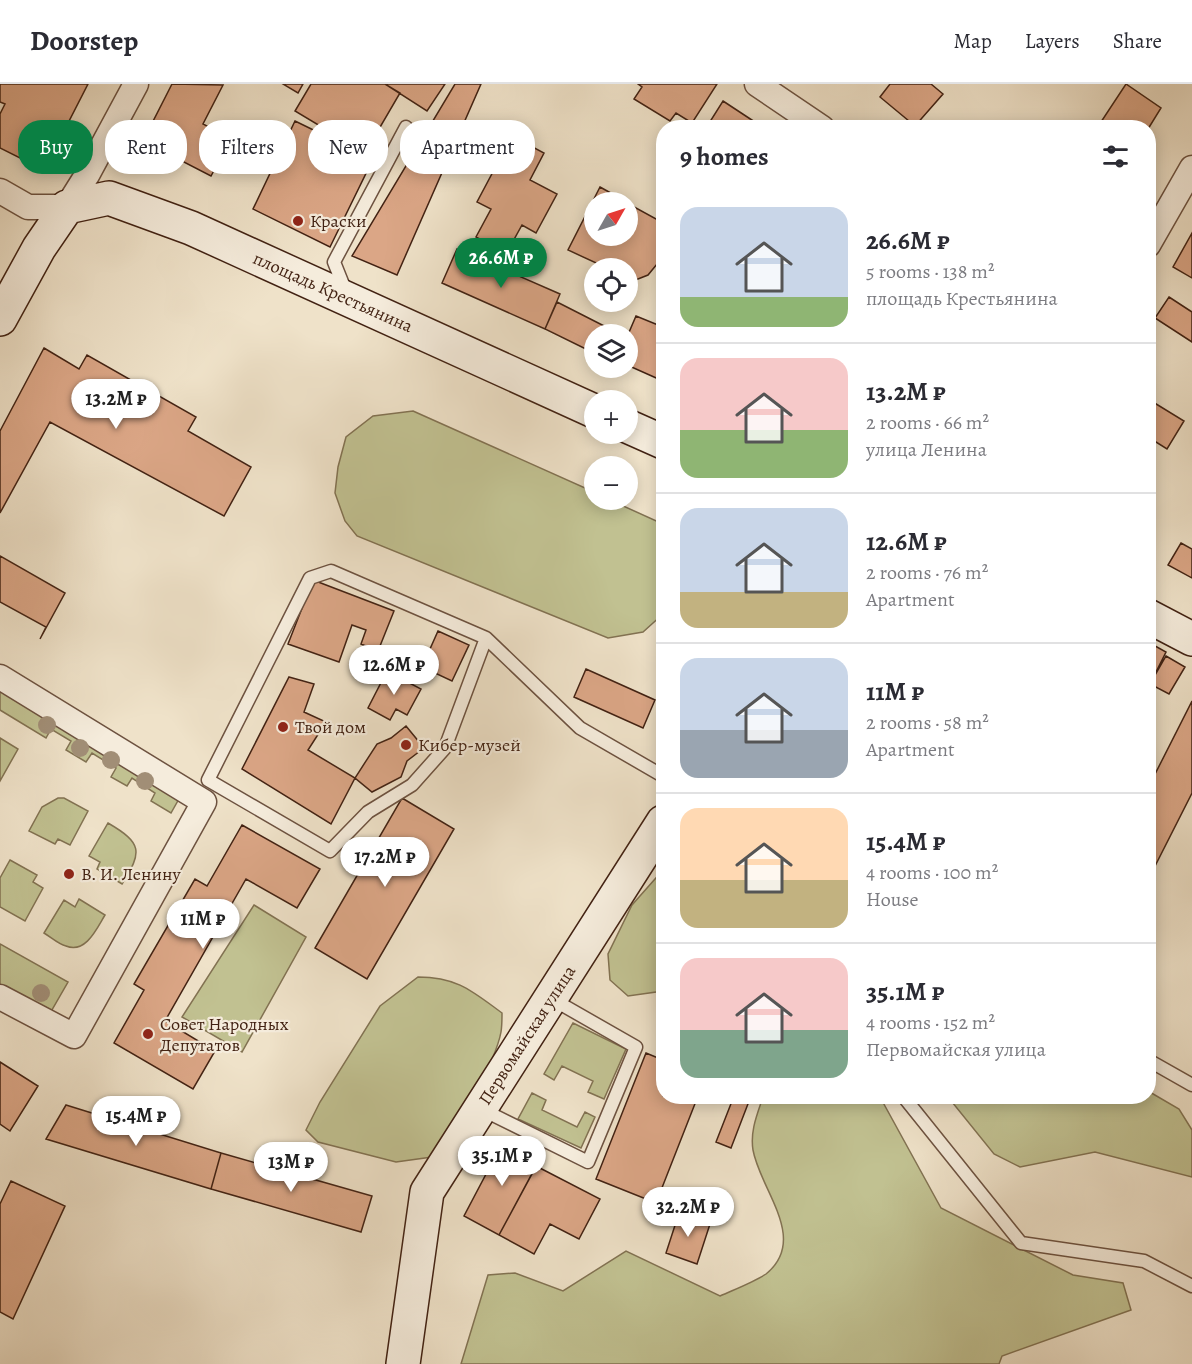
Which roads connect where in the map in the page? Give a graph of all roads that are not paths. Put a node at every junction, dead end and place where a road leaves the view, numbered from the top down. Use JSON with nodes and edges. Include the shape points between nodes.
{"nodes":[{"id":1,"x":136,"y":84,"type":"edge"},
{"id":2,"x":757,"y":84,"type":"edge"},
{"id":3,"x":810,"y":120,"type":"edge"},
{"id":4,"x":400,"y":138,"type":"edge"},
{"id":5,"x":1192,"y":168,"type":"edge"},
{"id":6,"x":0,"y":191,"type":"edge"},
{"id":7,"x":67,"y":207,"type":"junction"},
{"id":8,"x":1156,"y":231,"type":"edge"},
{"id":9,"x":348,"y":298,"type":"junction"},
{"id":10,"x":0,"y":319,"type":"edge"},
{"id":11,"x":584,"y":406,"type":"edge"},
{"id":12,"x":638,"y":431,"type":"edge"},
{"id":13,"x":656,"y":439,"type":"edge"},
{"id":14,"x":1156,"y":620,"type":"edge"},
{"id":15,"x":486,"y":638,"type":"junction"},
{"id":16,"x":1192,"y":639,"type":"edge"},
{"id":17,"x":0,"y":677,"type":"edge"},
{"id":18,"x":656,"y":772,"type":"edge"},
{"id":19,"x":656,"y":833,"type":"edge"},
{"id":20,"x":0,"y":997,"type":"edge"},
{"id":21,"x":551,"y":998,"type":"junction"},
{"id":22,"x":1156,"y":1065,"type":"edge"},
{"id":23,"x":1192,"y":1085,"type":"edge"},
{"id":24,"x":909,"y":1104,"type":"edge"},
{"id":25,"x":480,"y":1109,"type":"junction"},
{"id":26,"x":1192,"y":1286,"type":"edge"},
{"id":27,"x":403,"y":1364,"type":"edge"}],
"edges":[{"from":1,"to":7,"type":"street"},
{"from":2,"to":3,"type":"street"},
{"from":4,"to":9,"type":"lane","via":[[334,262]]},
{"from":5,"to":8,"type":"street"},
{"from":6,"to":7,"type":"street","via":[[28,207]]},
{"from":7,"to":9,"type":"street","name":"площадь Крестьянина","via":[[110,198],[191,228]]},
{"from":7,"to":10,"type":"street"},
{"from":9,"to":11,"type":"street","name":"площадь Крестьянина"},
{"from":12,"to":13,"type":"street"},
{"from":14,"to":16,"type":"street"},
{"from":15,"to":15,"type":"lane","via":[[331,571],[310,578],[208,780],[330,851],[368,812],[412,785],[445,748]]},
{"from":15,"to":18,"type":"lane","via":[[580,728]]},
{"from":17,"to":20,"type":"street","via":[[204,802],[74,1036]]},
{"from":19,"to":21,"type":"street","name":"Первомайская улица"},
{"from":21,"to":25,"type":"street","name":"Первомайская улица"},
{"from":21,"to":25,"type":"lane","via":[[636,1047],[588,1162]]},
{"from":22,"to":23,"type":"lane"},
{"from":24,"to":26,"type":"lane","via":[[1021,1243],[1144,1261]]},
{"from":25,"to":27,"type":"street","name":"Первомайская улица","via":[[427,1192]]}]}
